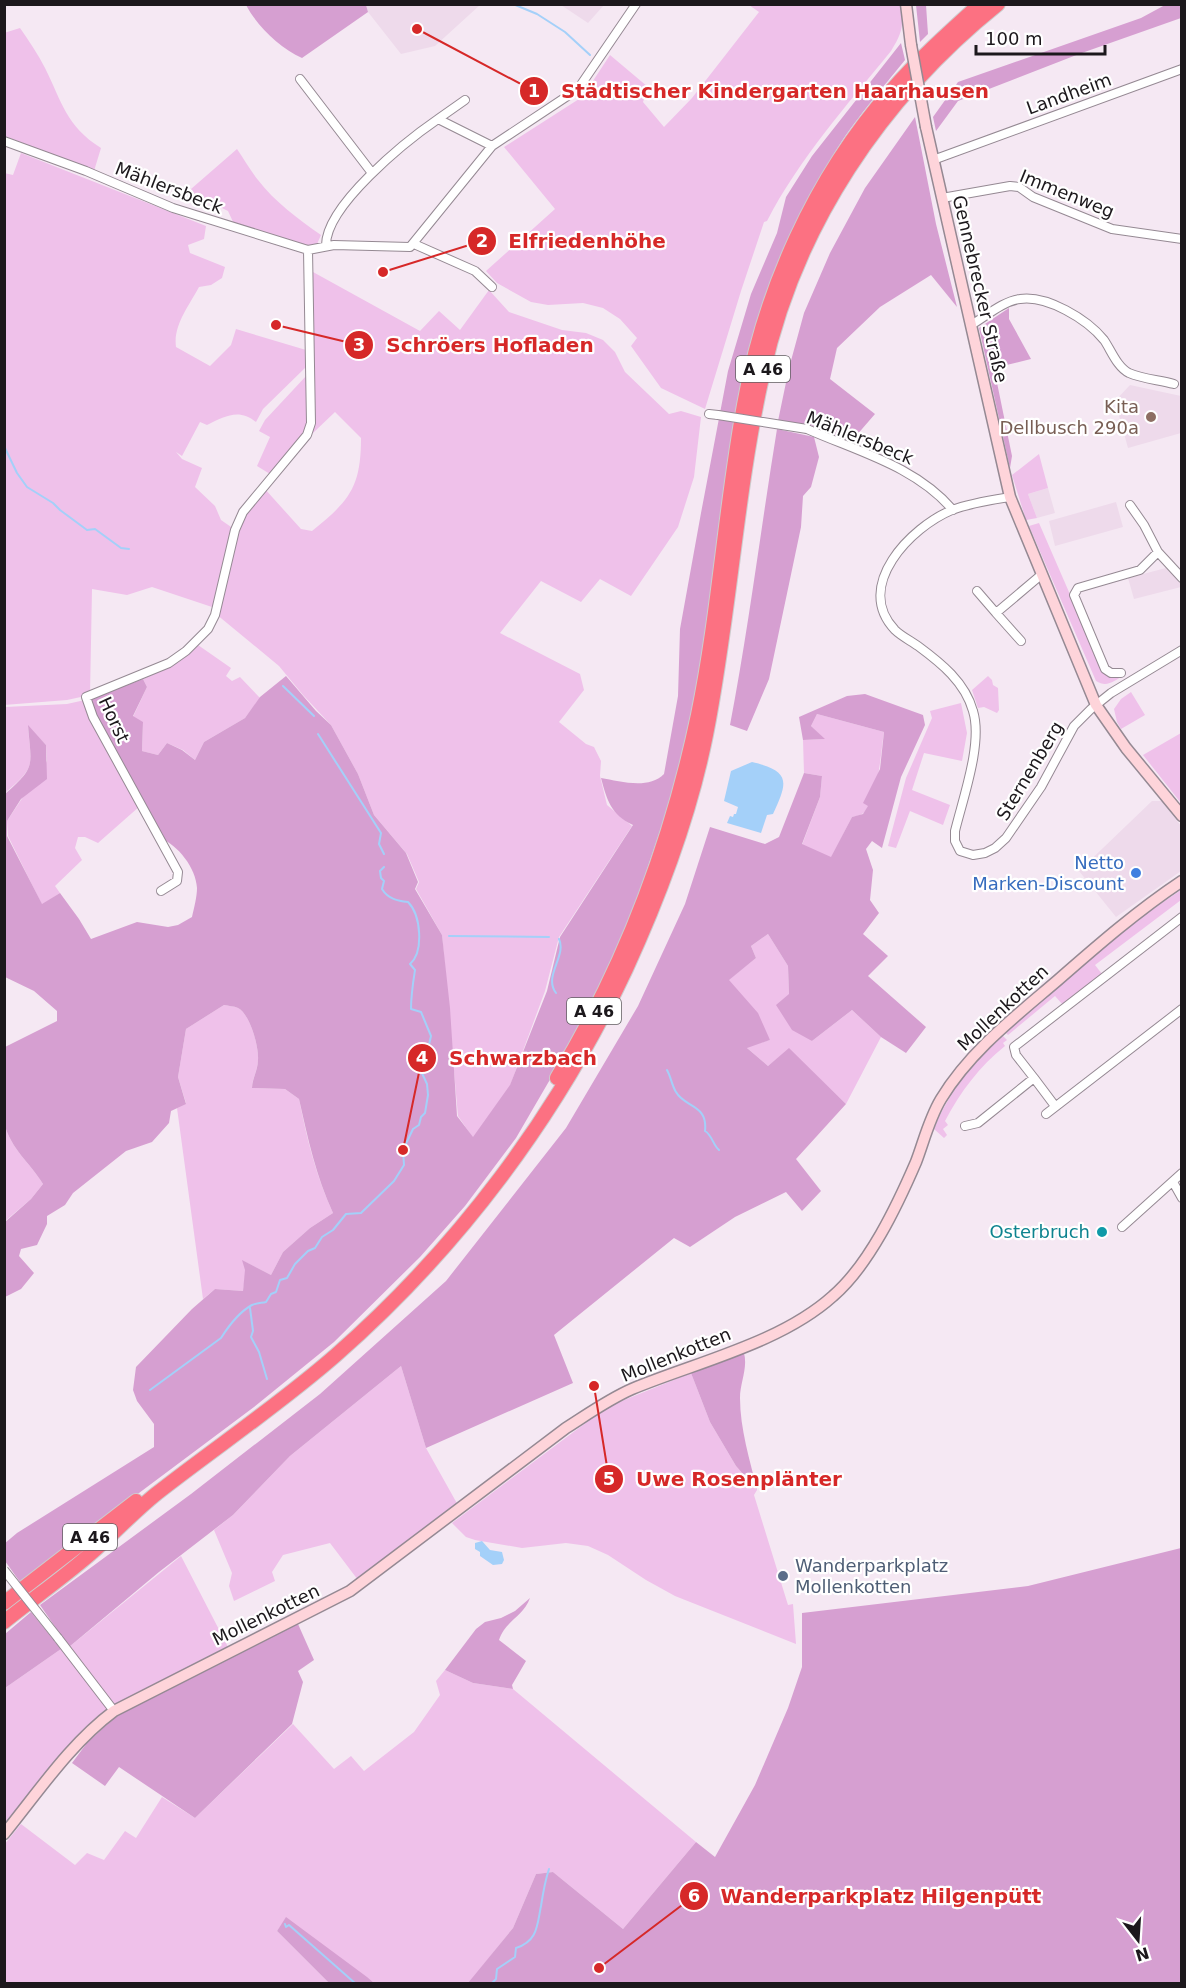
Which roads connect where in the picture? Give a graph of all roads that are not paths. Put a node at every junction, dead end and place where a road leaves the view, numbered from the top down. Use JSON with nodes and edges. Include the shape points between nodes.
{"nodes":[{"id":1,"x":636,"y":4,"type":"edge"},
{"id":2,"x":906,"y":4,"type":"edge"},
{"id":3,"x":980,"y":4,"type":"edge"},
{"id":4,"x":998,"y":4,"type":"edge"},
{"id":5,"x":1182,"y":69,"type":"edge"},
{"id":6,"x":300,"y":80,"type":"dead end"},
{"id":7,"x":465,"y":100,"type":"dead end"},
{"id":8,"x":438,"y":119,"type":"junction"},
{"id":9,"x":4,"y":141,"type":"edge"},
{"id":10,"x":492,"y":146,"type":"junction"},
{"id":11,"x":933,"y":160,"type":"junction"},
{"id":12,"x":372,"y":173,"type":"junction"},
{"id":13,"x":942,"y":198,"type":"junction"},
{"id":14,"x":1182,"y":239,"type":"edge"},
{"id":15,"x":414,"y":244,"type":"junction"},
{"id":16,"x":326,"y":246,"type":"junction"},
{"id":17,"x":308,"y":250,"type":"junction"},
{"id":18,"x":492,"y":287,"type":"dead end"},
{"id":19,"x":971,"y":325,"type":"junction"},
{"id":20,"x":1174,"y":384,"type":"dead end"},
{"id":21,"x":709,"y":414,"type":"dead end"},
{"id":22,"x":1010,"y":496,"type":"junction"},
{"id":23,"x":1130,"y":505,"type":"dead end"},
{"id":24,"x":953,"y":510,"type":"junction"},
{"id":25,"x":1158,"y":552,"type":"junction"},
{"id":26,"x":1041,"y":575,"type":"junction"},
{"id":27,"x":1182,"y":578,"type":"edge"},
{"id":28,"x":977,"y":591,"type":"dead end"},
{"id":29,"x":996,"y":613,"type":"junction"},
{"id":30,"x":1021,"y":641,"type":"dead end"},
{"id":31,"x":1182,"y":650,"type":"edge"},
{"id":32,"x":1121,"y":673,"type":"dead end"},
{"id":33,"x":1096,"y":705,"type":"junction"},
{"id":34,"x":1182,"y":816,"type":"edge"},
{"id":35,"x":1182,"y":881,"type":"edge"},
{"id":36,"x":161,"y":891,"type":"dead end"},
{"id":37,"x":1182,"y":917,"type":"edge"},
{"id":38,"x":1182,"y":1009,"type":"edge"},
{"id":39,"x":1034,"y":1078,"type":"junction"},
{"id":40,"x":1055,"y":1106,"type":"junction"},
{"id":41,"x":1046,"y":1114,"type":"dead end"},
{"id":42,"x":965,"y":1126,"type":"dead end"},
{"id":43,"x":1182,"y":1173,"type":"edge"},
{"id":44,"x":1173,"y":1182,"type":"junction"},
{"id":45,"x":1182,"y":1198,"type":"edge"},
{"id":46,"x":1122,"y":1227,"type":"dead end"},
{"id":47,"x":4,"y":1570,"type":"edge"},
{"id":48,"x":4,"y":1603,"type":"edge"},
{"id":49,"x":4,"y":1622,"type":"edge"},
{"id":50,"x":114,"y":1711,"type":"junction"},
{"id":51,"x":4,"y":1834,"type":"edge"}],
"edges":[{"from":1,"to":10,"type":"street","via":[[578,89]]},
{"from":2,"to":11,"type":"main road","name":"Gennebrecker Straße","bridge":true},
{"from":3,"to":48,"type":"highway","number":"A 46","via":[[924,56],[853,140],[816,200],[773,295],[744,405],[705,674],[674,814],[632,930],[559,1075],[518,1139],[464,1211],[383,1300],[296,1378]]},
{"from":4,"to":49,"type":"highway","number":"A 46","via":[[926,69],[879,125],[826,206],[790,282],[766,361],[752,427],[726,619],[696,776],[637,945],[566,1083],[470,1217],[369,1325],[266,1413],[153,1497],[81,1563]]},
{"from":5,"to":11,"type":"street","name":"Landheim"},
{"from":6,"to":12,"type":"street"},
{"from":7,"to":8,"type":"street"},
{"from":8,"to":10,"type":"street"},
{"from":8,"to":12,"type":"street"},
{"from":9,"to":17,"type":"street","name":"Mählersbeck","via":[[173,208]]},
{"from":10,"to":15,"type":"street"},
{"from":11,"to":13,"type":"main road","name":"Gennebrecker Straße"},
{"from":12,"to":16,"type":"street","via":[[348,200],[326,238]]},
{"from":13,"to":14,"type":"street","name":"Immenweg","via":[[1019,187],[1033,197],[1112,229]]},
{"from":13,"to":19,"type":"main road","name":"Gennebrecker Straße"},
{"from":15,"to":16,"type":"street","name":"Mählersbeck","via":[[404,248]]},
{"from":15,"to":18,"type":"street","name":"Mählersbeck","via":[[466,266]]},
{"from":16,"to":17,"type":"street","name":"Mählersbeck"},
{"from":17,"to":36,"type":"street","name":"Horst","via":[[311,423],[307,435],[243,512],[208,629],[169,663],[86,697],[93,717],[178,872],[177,881]]},
{"from":19,"to":20,"type":"street","via":[[1019,299],[1051,303],[1094,330],[1127,372]]},
{"from":19,"to":22,"type":"main road","name":"Gennebrecker Straße"},
{"from":21,"to":24,"type":"street","name":"Mählersbeck","bridge":true,"via":[[807,429],[920,479]]},
{"from":22,"to":24,"type":"street","name":"Sternenberg"},
{"from":22,"to":26,"type":"main road","name":"Gennebrecker Straße"},
{"from":23,"to":25,"type":"street"},
{"from":24,"to":33,"type":"street","name":"Sternenberg","via":[[906,541],[886,572],[881,593],[883,610],[895,630],[950,672],[973,710],[975,750],[955,831],[960,851],[985,853],[1006,838],[1041,787],[1074,726]]},
{"from":25,"to":27,"type":"street"},
{"from":25,"to":32,"type":"street","via":[[1140,570],[1078,588],[1074,596],[1105,669]]},
{"from":26,"to":29,"type":"street"},
{"from":26,"to":33,"type":"main road","name":"Gennebrecker Straße"},
{"from":28,"to":29,"type":"street"},
{"from":29,"to":30,"type":"street"},
{"from":31,"to":33,"type":"street"},
{"from":33,"to":34,"type":"main road","name":"Gennebrecker Straße"},
{"from":35,"to":50,"type":"main road","name":"Mollenkotten","via":[[1106,938],[1020,1011],[970,1060],[935,1111],[913,1168],[875,1243],[834,1296],[774,1334],[615,1397],[566,1428],[350,1591]]},
{"from":37,"to":39,"type":"street","via":[[1014,1047]]},
{"from":38,"to":40,"type":"street"},
{"from":39,"to":40,"type":"street"},
{"from":39,"to":42,"type":"street","via":[[978,1123]]},
{"from":40,"to":41,"type":"street"},
{"from":43,"to":44,"type":"street"},
{"from":44,"to":45,"type":"street"},
{"from":44,"to":46,"type":"street"},
{"from":47,"to":50,"type":"street","bridge":true},
{"from":50,"to":51,"type":"main road","name":"Mollenkotten","via":[[80,1742]]}]}
